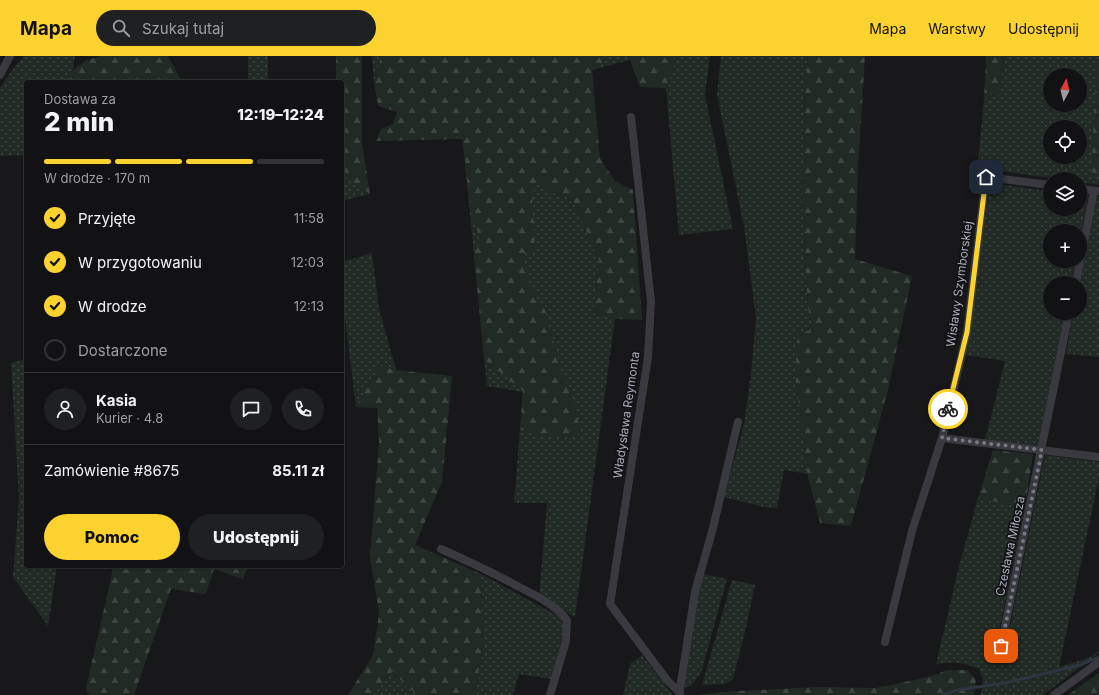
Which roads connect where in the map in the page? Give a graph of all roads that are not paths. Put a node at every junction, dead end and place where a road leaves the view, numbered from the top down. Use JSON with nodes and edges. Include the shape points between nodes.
{"nodes":[{"id":1,"x":10,"y":56,"type":"edge"},
{"id":2,"x":0,"y":75,"type":"edge"},
{"id":3,"x":631,"y":117,"type":"dead end"},
{"id":4,"x":1043,"y":184,"type":"edge"},
{"id":5,"x":1087,"y":190,"type":"edge"},
{"id":6,"x":1097,"y":191,"type":"edge"},
{"id":7,"x":1087,"y":232,"type":"edge"},
{"id":8,"x":1068,"y":320,"type":"edge"},
{"id":9,"x":738,"y":422,"type":"dead end"},
{"id":10,"x":942,"y":438,"type":"junction"},
{"id":11,"x":1042,"y":450,"type":"junction"},
{"id":12,"x":1099,"y":457,"type":"edge"},
{"id":13,"x":441,"y":549,"type":"dead end"},
{"id":14,"x":885,"y":642,"type":"dead end"},
{"id":15,"x":1001,"y":646,"type":"dead end"},
{"id":16,"x":1099,"y":662,"type":"edge"},
{"id":17,"x":679,"y":694,"type":"edge"},
{"id":18,"x":550,"y":695,"type":"edge"},
{"id":19,"x":1054,"y":695,"type":"edge"}],
"edges":[{"from":1,"to":2,"type":"street"},
{"from":3,"to":17,"type":"street","name":"Władysława Reymonta","via":[[651,302],[649,349],[610,604]]},
{"from":4,"to":10,"type":"street","name":"Wisławy Szymborskiej","via":[[986,177],[967,332]]},
{"from":5,"to":6,"type":"street"},
{"from":6,"to":7,"type":"street"},
{"from":8,"to":11,"type":"street","name":"Czesława Miłosza"},
{"from":9,"to":17,"type":"street","name":"Władysława Reymonta","via":[[695,592]]},
{"from":10,"to":11,"type":"street"},
{"from":10,"to":14,"type":"street","name":"Wisławy Szymborskiej","via":[[912,531]]},
{"from":11,"to":12,"type":"street"},
{"from":11,"to":15,"type":"street","name":"Czesława Miłosza"},
{"from":13,"to":18,"type":"street","via":[[493,572],[549,603],[567,620],[566,641]]},
{"from":16,"to":19,"type":"street"}]}
